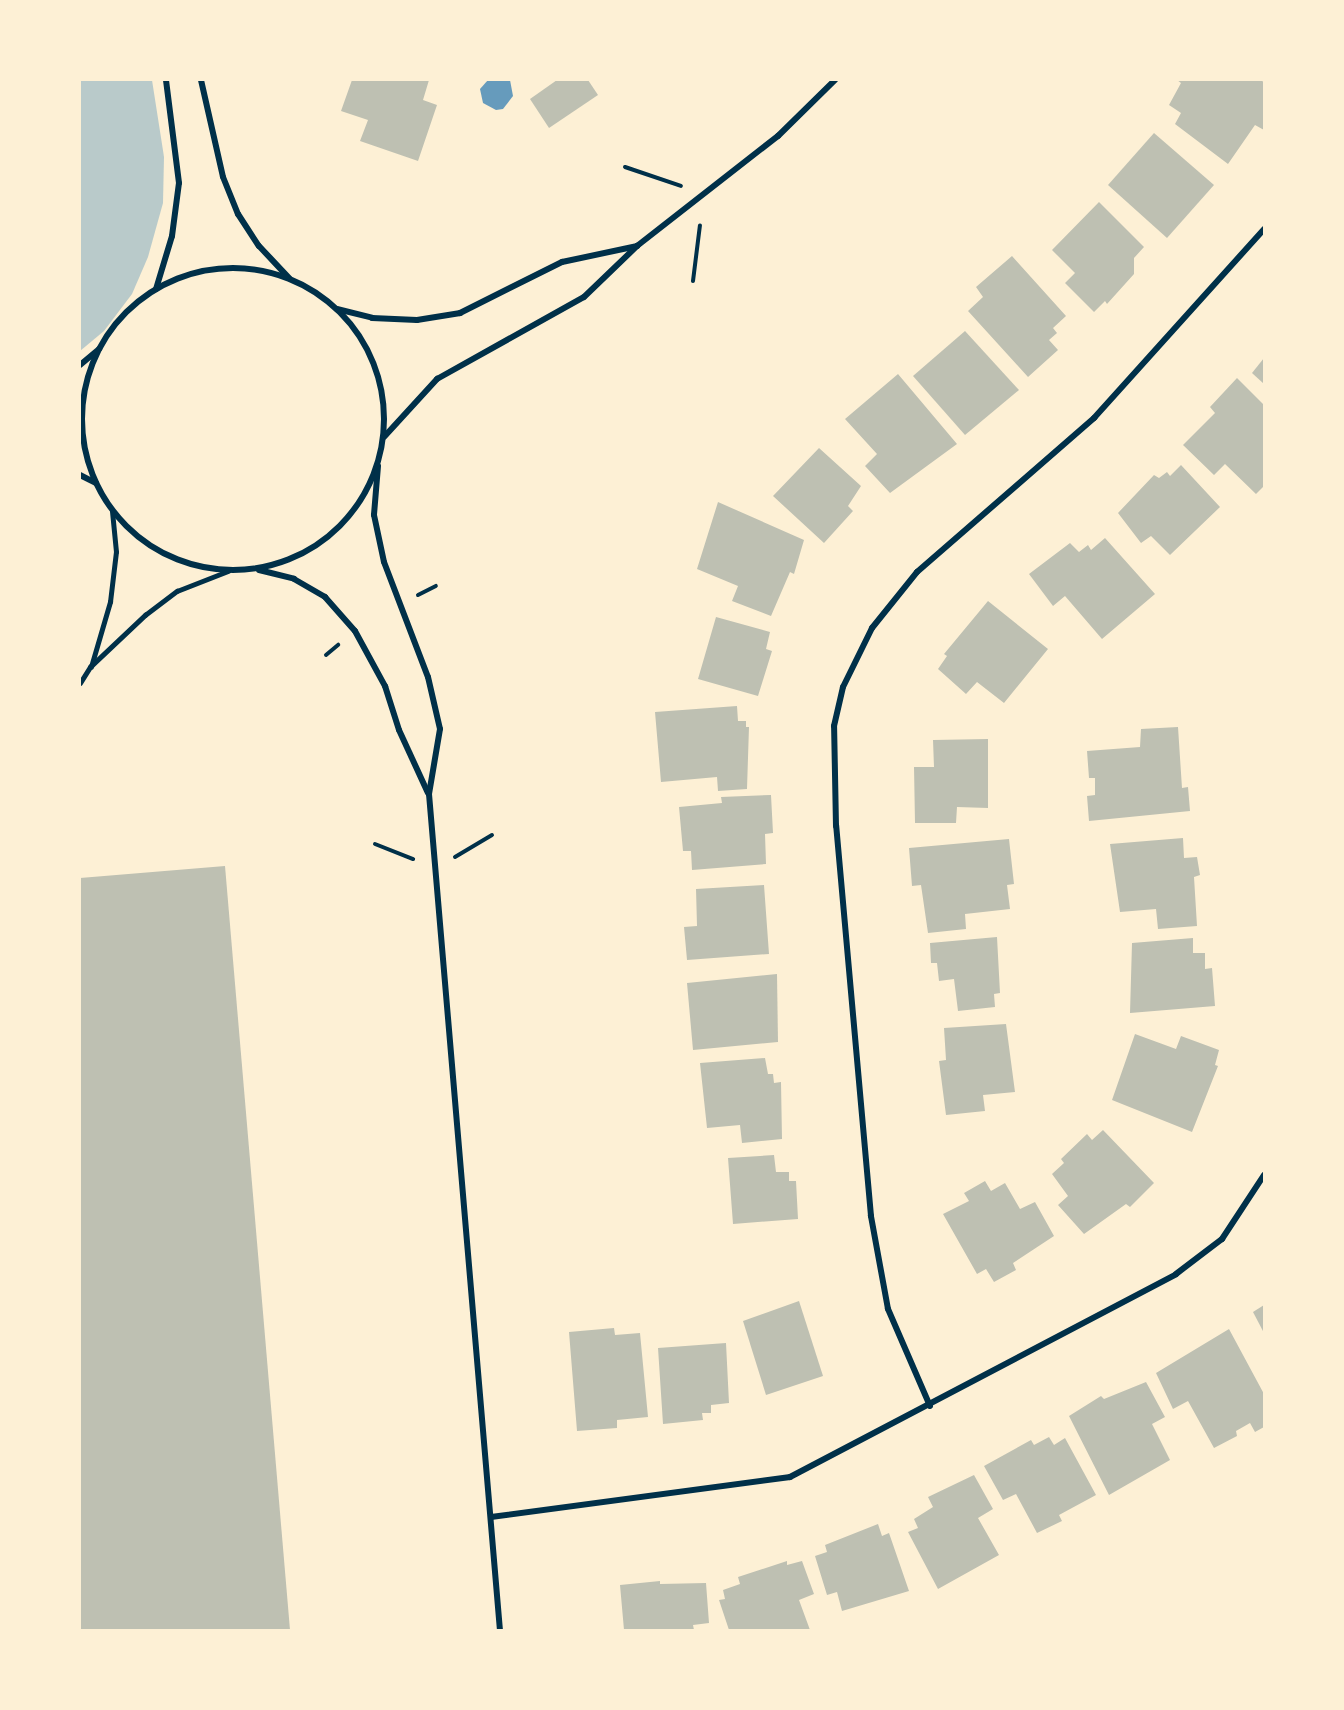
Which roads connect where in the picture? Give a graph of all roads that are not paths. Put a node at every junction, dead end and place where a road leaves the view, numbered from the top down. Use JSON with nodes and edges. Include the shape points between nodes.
{"nodes":[{"id":1,"x":166,"y":80,"type":"edge"},
{"id":2,"x":201,"y":80,"type":"edge"},
{"id":3,"x":835,"y":80,"type":"edge"},
{"id":4,"x":1264,"y":229,"type":"edge"},
{"id":5,"x":637,"y":246,"type":"junction"},
{"id":6,"x":290,"y":278,"type":"junction"},
{"id":7,"x":156,"y":289,"type":"junction"},
{"id":8,"x":337,"y":309,"type":"junction"},
{"id":9,"x":99,"y":349,"type":"junction"},
{"id":10,"x":80,"y":365,"type":"edge"},
{"id":11,"x":383,"y":438,"type":"junction"},
{"id":12,"x":378,"y":466,"type":"junction"},
{"id":13,"x":80,"y":474,"type":"edge"},
{"id":14,"x":96,"y":483,"type":"junction"},
{"id":15,"x":112,"y":511,"type":"junction"},
{"id":16,"x":257,"y":569,"type":"junction"},
{"id":17,"x":228,"y":571,"type":"junction"},
{"id":18,"x":90,"y":667,"type":"junction"},
{"id":19,"x":80,"y":683,"type":"edge"},
{"id":20,"x":429,"y":794,"type":"junction"},
{"id":21,"x":1264,"y":1175,"type":"edge"},
{"id":22,"x":930,"y":1406,"type":"junction"},
{"id":23,"x":491,"y":1517,"type":"junction"},
{"id":24,"x":500,"y":1630,"type":"edge"}],
"edges":[{"from":1,"to":7,"type":"street","via":[[179,183],[172,236]]},
{"from":2,"to":6,"type":"street","via":[[223,177],[238,214],[259,246]]},
{"from":3,"to":5,"type":"street","via":[[778,136]]},
{"from":4,"to":22,"type":"street","via":[[1094,418],[917,572],[872,628],[843,687],[834,726],[837,826],[871,1216],[888,1309]]},
{"from":5,"to":8,"type":"street","via":[[562,262],[460,313],[417,320],[372,318]]},
{"from":5,"to":11,"type":"street","via":[[584,297],[437,379]]},
{"from":6,"to":7,"type":"street","via":[[222,268],[187,275]]},
{"from":6,"to":8,"type":"street"},
{"from":7,"to":9,"type":"street","via":[[123,315]]},
{"from":8,"to":11,"type":"street","via":[[360,336],[375,368],[383,402]]},
{"from":9,"to":10,"type":"street"},
{"from":9,"to":14,"type":"street","via":[[85,392],[83,439]]},
{"from":11,"to":12,"type":"street"},
{"from":12,"to":16,"type":"street","via":[[360,503],[332,534],[297,557]]},
{"from":12,"to":20,"type":"street","via":[[374,515],[384,562],[428,677],[440,729]]},
{"from":13,"to":14,"type":"street"},
{"from":14,"to":15,"type":"street"},
{"from":15,"to":17,"type":"street","via":[[163,554],[194,566]]},
{"from":15,"to":18,"type":"lane","via":[[116,552],[110,602]]},
{"from":16,"to":17,"type":"street"},
{"from":16,"to":20,"type":"street","via":[[294,579],[325,597],[355,631],[385,686],[399,730]]},
{"from":17,"to":18,"type":"lane","via":[[177,591]]},
{"from":18,"to":19,"type":"lane"},
{"from":20,"to":23,"type":"street","via":[[463,1231]]},
{"from":21,"to":22,"type":"street","via":[[1222,1239],[1176,1274]]},
{"from":22,"to":23,"type":"street","via":[[790,1477]]},
{"from":23,"to":24,"type":"street"}]}
